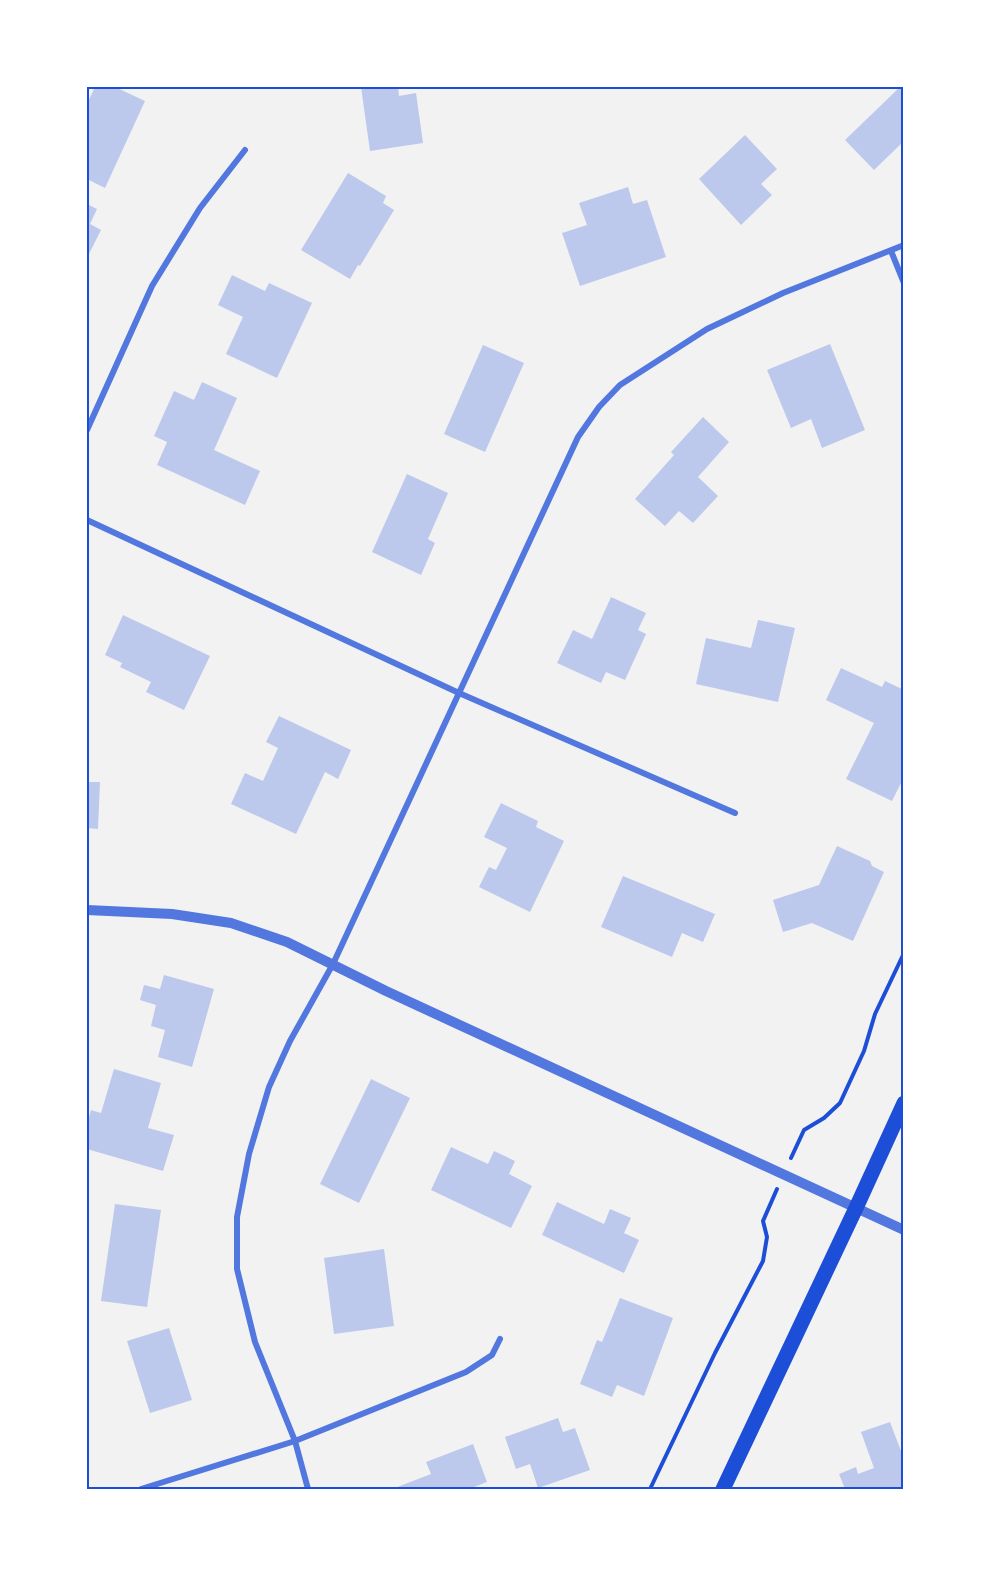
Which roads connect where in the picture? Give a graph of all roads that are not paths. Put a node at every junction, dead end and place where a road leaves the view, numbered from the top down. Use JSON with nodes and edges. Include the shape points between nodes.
{"nodes":[{"id":1,"x":244,"y":150,"type":"dead end"},
{"id":2,"x":904,"y":245,"type":"edge"},
{"id":3,"x":891,"y":251,"type":"junction"},
{"id":4,"x":904,"y":283,"type":"edge"},
{"id":5,"x":87,"y":430,"type":"edge"},
{"id":6,"x":87,"y":520,"type":"edge"},
{"id":7,"x":459,"y":693,"type":"junction"},
{"id":8,"x":735,"y":813,"type":"dead end"},
{"id":9,"x":87,"y":910,"type":"edge"},
{"id":10,"x":333,"y":964,"type":"junction"},
{"id":11,"x":904,"y":1103,"type":"edge"},
{"id":12,"x":856,"y":1208,"type":"junction"},
{"id":13,"x":904,"y":1230,"type":"edge"},
{"id":14,"x":500,"y":1339,"type":"dead end"},
{"id":15,"x":295,"y":1441,"type":"junction"},
{"id":16,"x":141,"y":1489,"type":"edge"},
{"id":17,"x":308,"y":1489,"type":"edge"},
{"id":18,"x":723,"y":1489,"type":"edge"}],
"edges":[{"from":1,"to":5,"type":"street","via":[[200,208],[152,286]]},
{"from":2,"to":3,"type":"street"},
{"from":3,"to":4,"type":"street"},
{"from":3,"to":7,"type":"street","via":[[783,292],[707,329],[620,385],[598,406],[578,438]]},
{"from":6,"to":7,"type":"street"},
{"from":7,"to":8,"type":"street"},
{"from":7,"to":10,"type":"street"},
{"from":9,"to":10,"type":"street","via":[[172,914],[231,923],[287,942]]},
{"from":10,"to":12,"type":"street"},
{"from":10,"to":15,"type":"street","via":[[269,1087],[249,1154],[237,1217],[237,1269],[255,1342]]},
{"from":11,"to":12,"type":"main road"},
{"from":12,"to":13,"type":"street"},
{"from":12,"to":18,"type":"main road"},
{"from":14,"to":15,"type":"street","via":[[492,1355],[466,1372]]},
{"from":15,"to":16,"type":"street"},
{"from":15,"to":17,"type":"street"}]}
